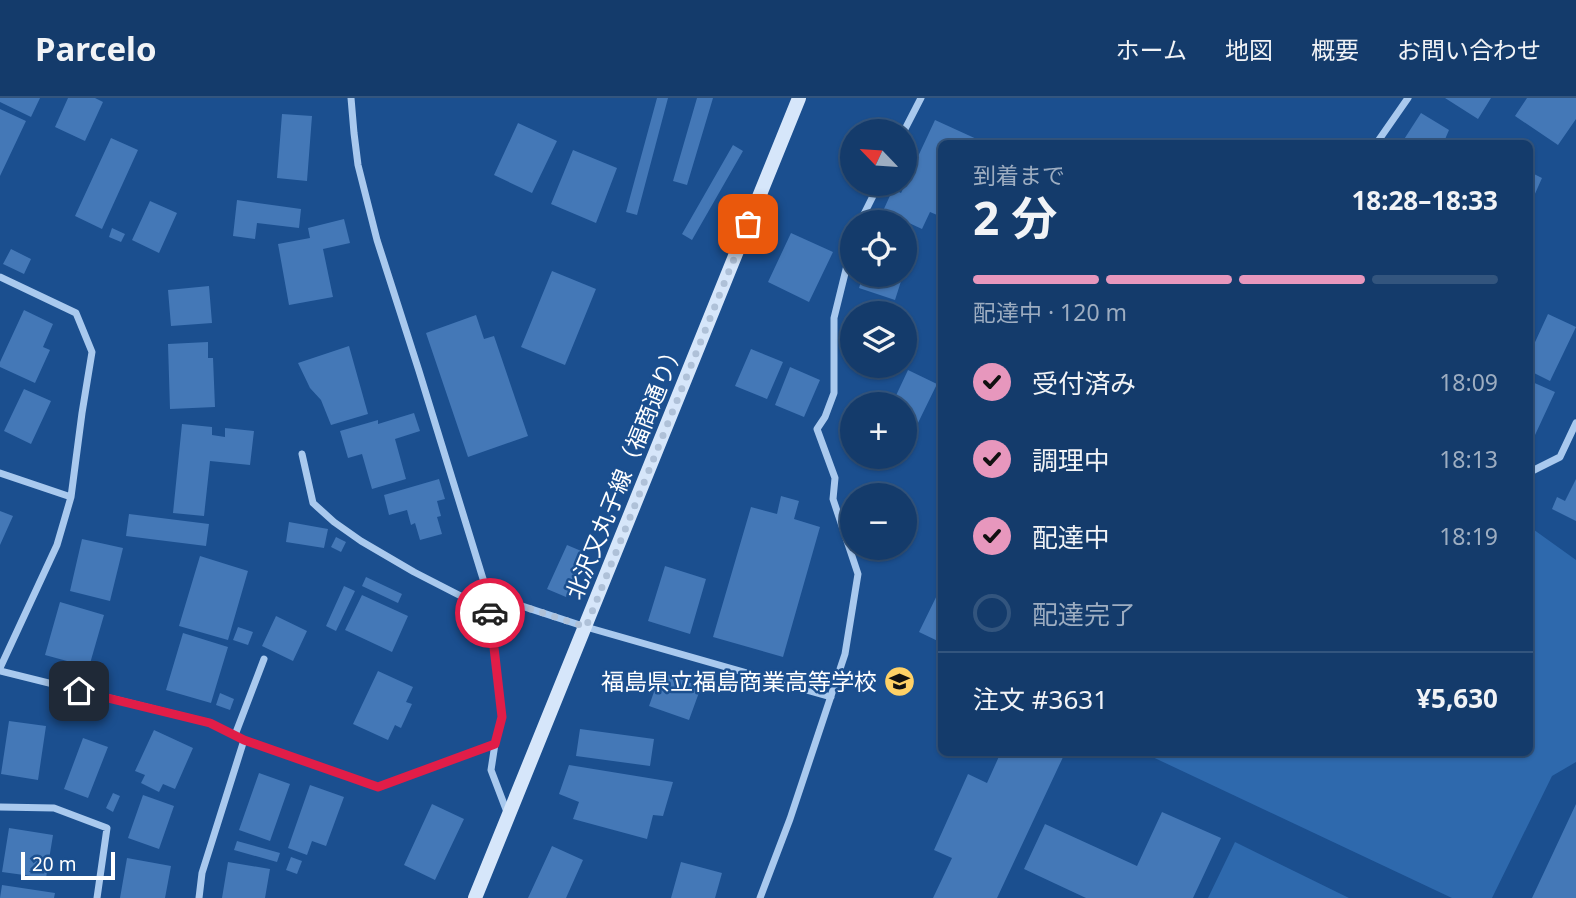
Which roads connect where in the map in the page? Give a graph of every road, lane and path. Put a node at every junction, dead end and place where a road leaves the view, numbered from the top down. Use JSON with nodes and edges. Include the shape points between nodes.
{"nodes":[{"id":1,"x":351,"y":98,"type":"edge"},
{"id":2,"x":799,"y":98,"type":"edge"},
{"id":3,"x":921,"y":98,"type":"edge"},
{"id":4,"x":1408,"y":98,"type":"edge"},
{"id":5,"x":910,"y":119,"type":"edge"},
{"id":6,"x":1379,"y":140,"type":"edge"},
{"id":7,"x":0,"y":277,"type":"edge"},
{"id":8,"x":842,"y":287,"type":"edge"},
{"id":9,"x":1576,"y":423,"type":"edge"},
{"id":10,"x":302,"y":454,"type":"dead end"},
{"id":11,"x":1533,"y":470,"type":"edge"},
{"id":12,"x":0,"y":473,"type":"edge"},
{"id":13,"x":71,"y":497,"type":"junction"},
{"id":14,"x":488,"y":595,"type":"junction"},
{"id":15,"x":490,"y":611,"type":"junction"},
{"id":16,"x":586,"y":627,"type":"junction"},
{"id":17,"x":264,"y":659,"type":"dead end"},
{"id":18,"x":0,"y":670,"type":"edge"},
{"id":19,"x":831,"y":697,"type":"junction"},
{"id":20,"x":235,"y":735,"type":"junction"},
{"id":21,"x":244,"y":740,"type":"junction"},
{"id":22,"x":495,"y":744,"type":"junction"},
{"id":23,"x":0,"y":807,"type":"edge"},
{"id":24,"x":508,"y":816,"type":"junction"},
{"id":25,"x":97,"y":898,"type":"edge"},
{"id":26,"x":198,"y":898,"type":"edge"},
{"id":27,"x":475,"y":898,"type":"edge"},
{"id":28,"x":760,"y":898,"type":"edge"}],
"edges":[{"from":1,"to":14,"type":"street","via":[[358,165],[377,240]]},
{"from":2,"to":16,"type":"street","name":"北沢又丸子線（福商通り）"},
{"from":3,"to":5,"type":"street"},
{"from":4,"to":6,"type":"street"},
{"from":7,"to":13,"type":"street","via":[[76,313],[92,352]]},
{"from":8,"to":19,"type":"street","via":[[835,318],[834,393],[817,429],[835,478],[834,499],[858,574],[845,654]]},
{"from":9,"to":11,"type":"street","via":[[1560,457]]},
{"from":10,"to":15,"type":"street","via":[[313,503],[334,522],[414,572]]},
{"from":12,"to":13,"type":"street"},
{"from":13,"to":18,"type":"street","via":[[57,545]]},
{"from":14,"to":15,"type":"street"},
{"from":14,"to":16,"type":"street"},
{"from":15,"to":22,"type":"street","via":[[502,717]]},
{"from":16,"to":19,"type":"street"},
{"from":16,"to":24,"type":"street","name":"北沢又丸子線（福商通り）"},
{"from":17,"to":20,"type":"street"},
{"from":18,"to":20,"type":"street","via":[[210,723]]},
{"from":19,"to":28,"type":"street"},
{"from":20,"to":21,"type":"street"},
{"from":21,"to":22,"type":"street","via":[[378,787]]},
{"from":21,"to":26,"type":"street"},
{"from":22,"to":24,"type":"street","via":[[491,770]]},
{"from":23,"to":25,"type":"street","via":[[54,808],[107,828]]},
{"from":24,"to":27,"type":"street","name":"北沢又丸子線（福商通り）"}]}
